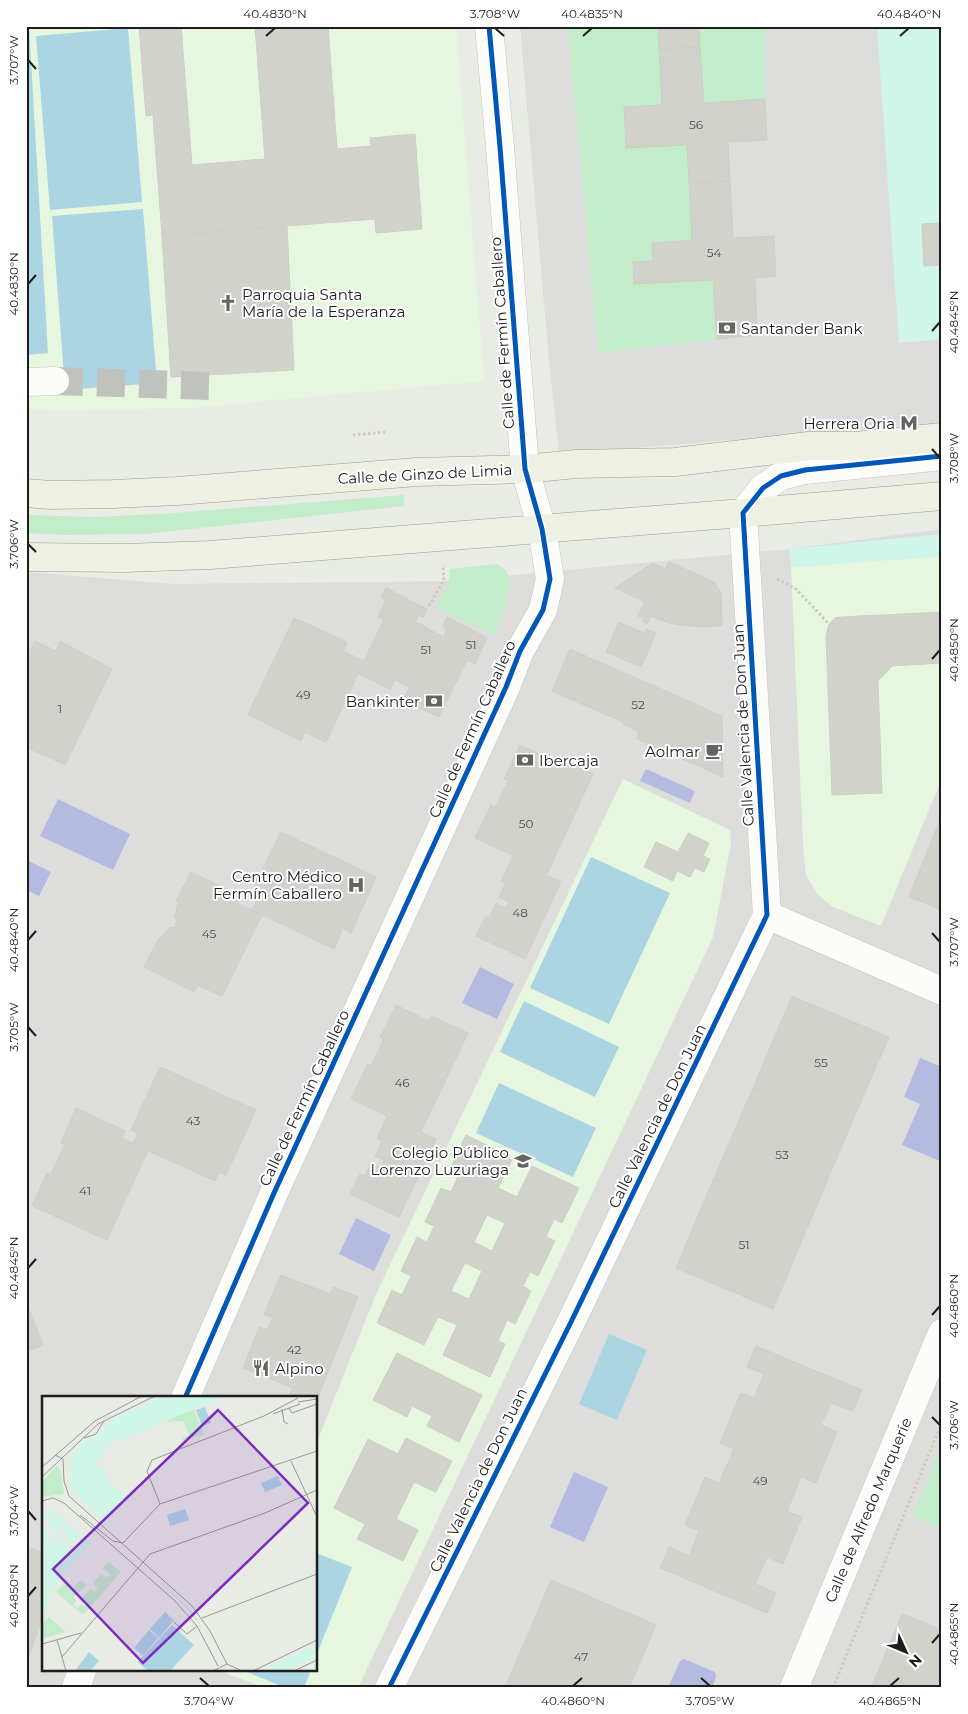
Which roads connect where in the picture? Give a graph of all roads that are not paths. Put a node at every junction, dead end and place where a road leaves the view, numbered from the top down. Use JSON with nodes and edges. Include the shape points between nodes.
{"nodes":[{"id":1,"x":489,"y":26,"type":"edge"},
{"id":2,"x":55,"y":381,"type":"tunnel mouth"},
{"id":3,"x":26,"y":382,"type":"edge"},
{"id":4,"x":942,"y":437,"type":"edge"},
{"id":5,"x":942,"y":456,"type":"edge"},
{"id":6,"x":525,"y":468,"type":"junction"},
{"id":7,"x":26,"y":493,"type":"edge"},
{"id":8,"x":942,"y":496,"type":"edge"},
{"id":9,"x":743,"y":513,"type":"junction"},
{"id":10,"x":542,"y":529,"type":"junction"},
{"id":11,"x":26,"y":557,"type":"edge"},
{"id":12,"x":767,"y":915,"type":"junction"},
{"id":13,"x":942,"y":991,"type":"edge"},
{"id":14,"x":942,"y":1333,"type":"edge"},
{"id":15,"x":186,"y":1396,"type":"edge"},
{"id":16,"x":81,"y":1672,"type":"edge"},
{"id":17,"x":76,"y":1688,"type":"edge"},
{"id":18,"x":389,"y":1688,"type":"edge"},
{"id":19,"x":794,"y":1688,"type":"edge"}],
"edges":[{"from":1,"to":6,"type":"street","name":"Calle de Fermín Caballero"},
{"from":2,"to":3,"type":"street"},
{"from":4,"to":6,"type":"main road","name":"Calle de Ginzo de Limia","via":[[856,446],[809,446],[688,461]]},
{"from":5,"to":9,"type":"street","via":[[805,470],[781,476],[763,488]]},
{"from":6,"to":7,"type":"main road","name":"Calle de Ginzo de Limia","via":[[416,472],[177,491]]},
{"from":6,"to":10,"type":"street","name":"Calle de Fermín Caballero"},
{"from":8,"to":9,"type":"main road"},
{"from":9,"to":10,"type":"main road"},
{"from":9,"to":12,"type":"street","name":"Calle Valencia de Don Juan"},
{"from":10,"to":11,"type":"main road","via":[[210,555]]},
{"from":10,"to":15,"type":"street","name":"Calle de Fermín Caballero","via":[[550,579],[543,610],[520,651],[274,1193]]},
{"from":12,"to":13,"type":"street"},
{"from":12,"to":18,"type":"street","name":"Calle Valencia de Don Juan","via":[[571,1322]]},
{"from":14,"to":19,"type":"street","name":"Calle de Alfredo Marqueríe"},
{"from":16,"to":17,"type":"street"}]}
